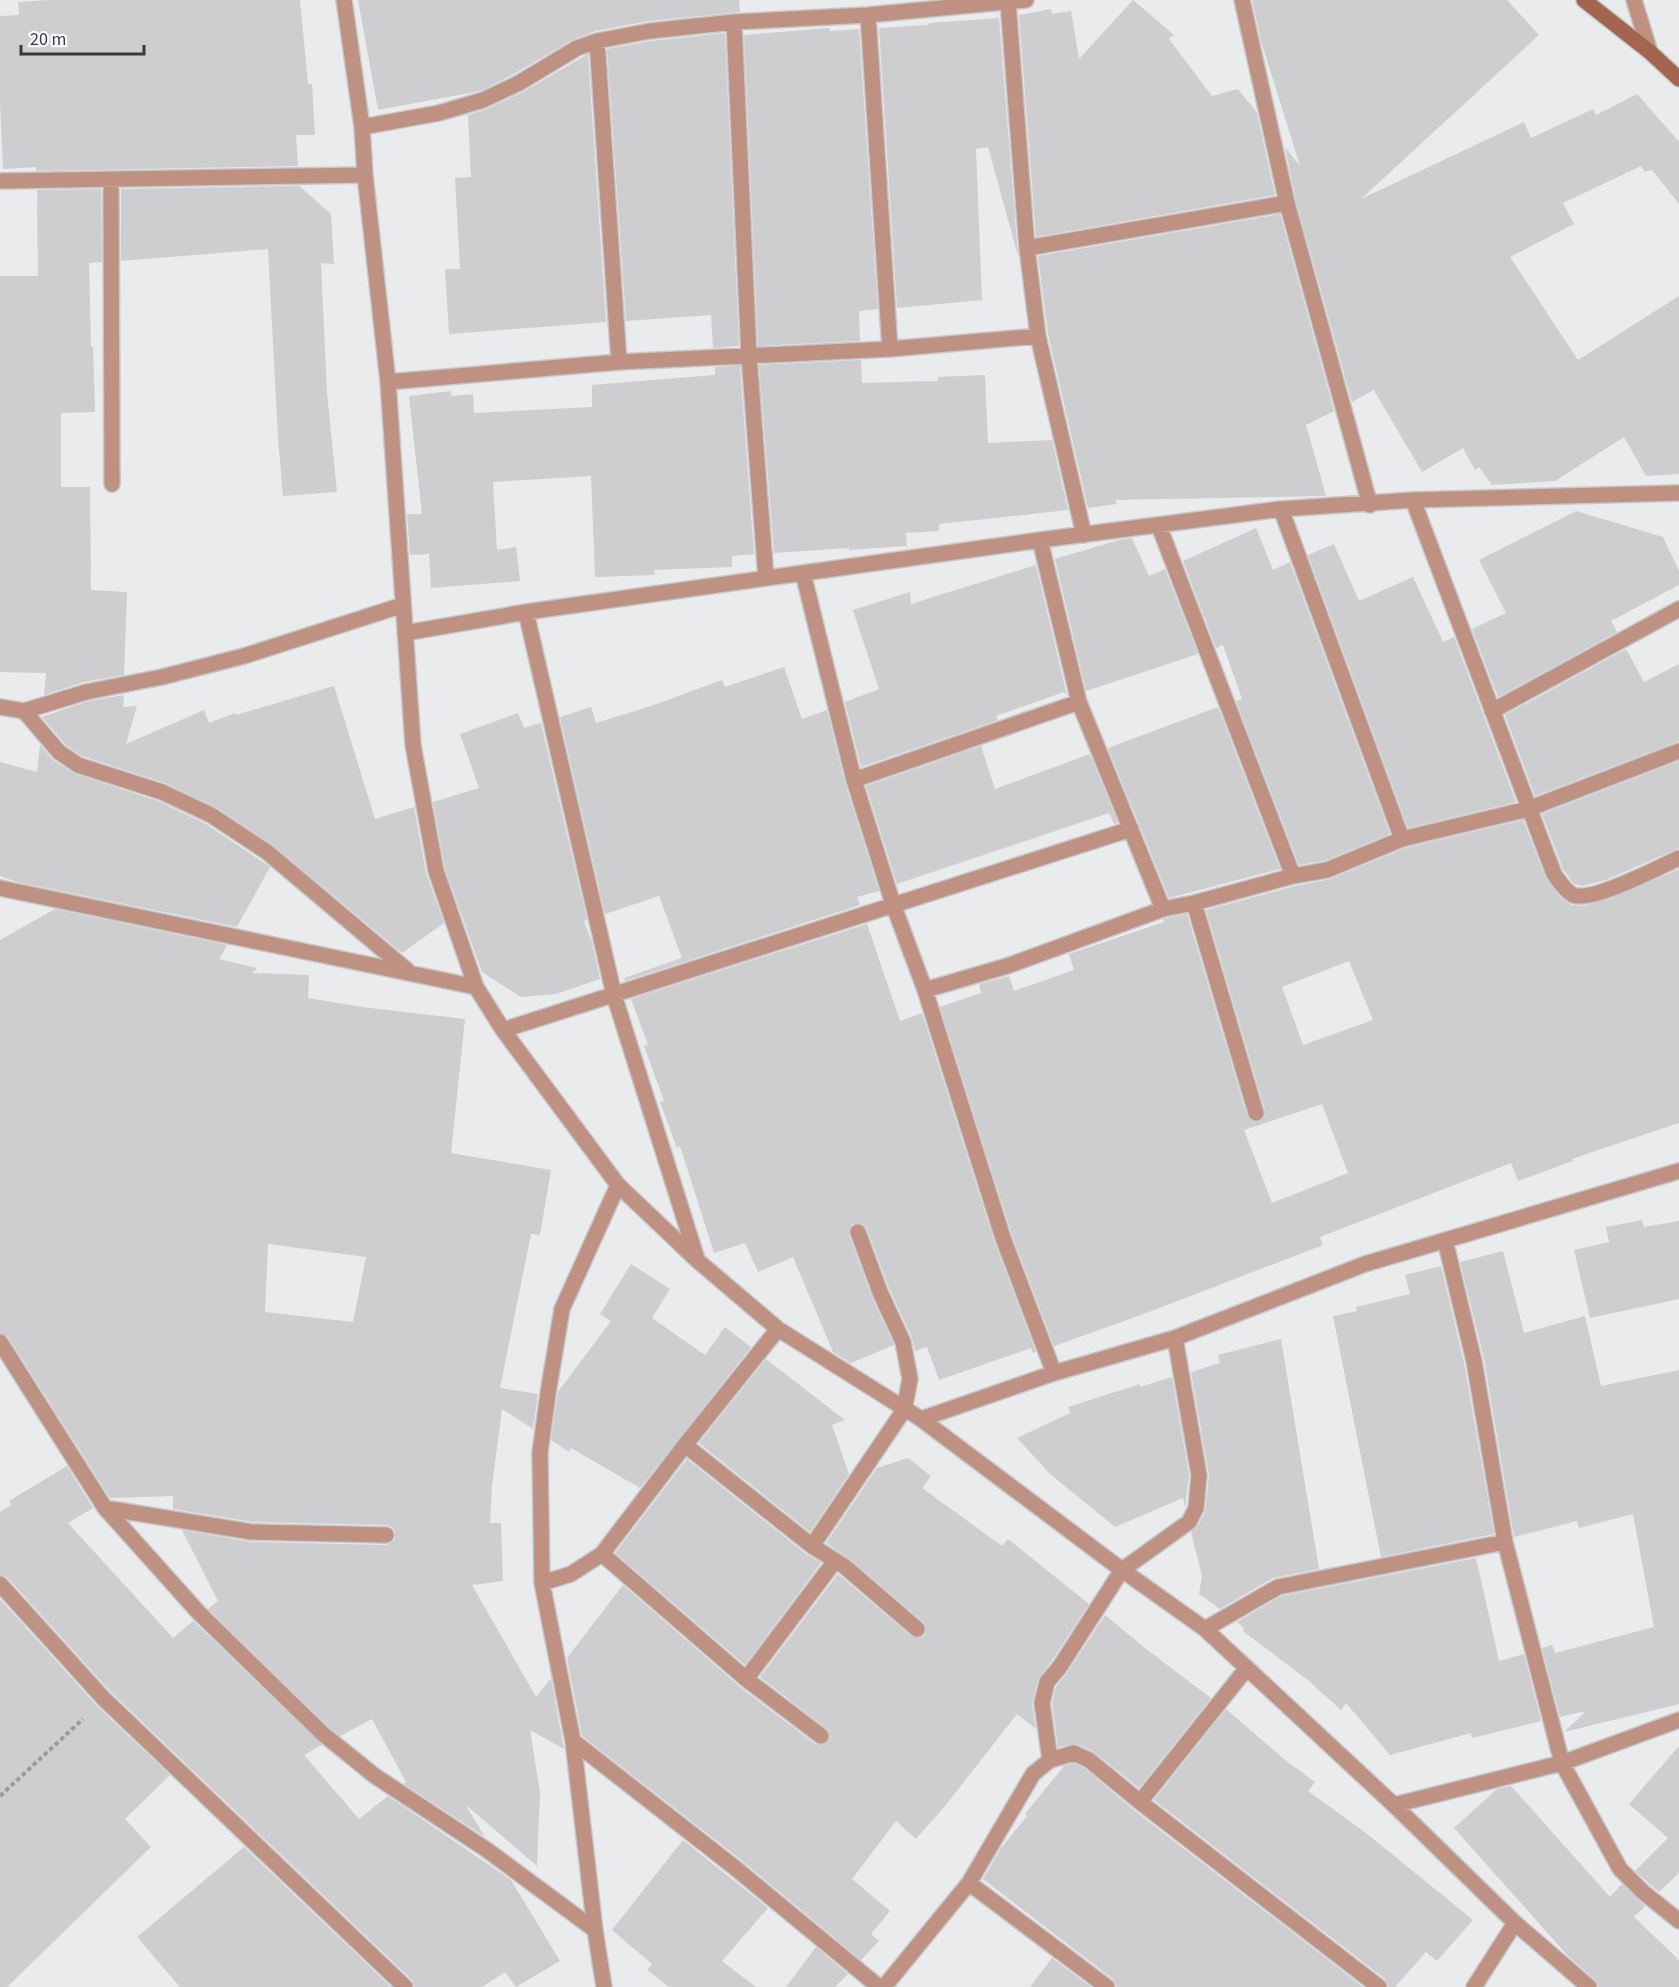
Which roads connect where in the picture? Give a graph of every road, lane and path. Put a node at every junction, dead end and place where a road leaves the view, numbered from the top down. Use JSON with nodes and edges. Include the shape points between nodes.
{"nodes":[{"id":1,"x":344,"y":0,"type":"edge"},
{"id":2,"x":1026,"y":0,"type":"edge"},
{"id":3,"x":1242,"y":0,"type":"edge"},
{"id":4,"x":1584,"y":0,"type":"edge"},
{"id":5,"x":1634,"y":0,"type":"edge"},
{"id":6,"x":1008,"y":2,"type":"junction"},
{"id":7,"x":868,"y":15,"type":"junction"},
{"id":8,"x":734,"y":21,"type":"junction"},
{"id":9,"x":597,"y":41,"type":"junction"},
{"id":10,"x":1650,"y":52,"type":"junction"},
{"id":11,"x":1679,"y":80,"type":"edge"},
{"id":12,"x":362,"y":126,"type":"junction"},
{"id":13,"x":365,"y":175,"type":"junction"},
{"id":14,"x":111,"y":179,"type":"junction"},
{"id":15,"x":0,"y":181,"type":"edge"},
{"id":16,"x":1287,"y":203,"type":"junction"},
{"id":17,"x":1027,"y":248,"type":"junction"},
{"id":18,"x":1038,"y":336,"type":"junction"},
{"id":19,"x":890,"y":349,"type":"junction"},
{"id":20,"x":749,"y":356,"type":"junction"},
{"id":21,"x":619,"y":362,"type":"junction"},
{"id":22,"x":388,"y":382,"type":"junction"},
{"id":23,"x":112,"y":484,"type":"dead end"},
{"id":24,"x":1679,"y":494,"type":"edge"},
{"id":25,"x":1413,"y":500,"type":"junction"},
{"id":26,"x":1370,"y":505,"type":"junction"},
{"id":27,"x":1281,"y":509,"type":"junction"},
{"id":28,"x":1159,"y":526,"type":"junction"},
{"id":29,"x":1084,"y":535,"type":"junction"},
{"id":30,"x":1040,"y":540,"type":"junction"},
{"id":31,"x":803,"y":573,"type":"junction"},
{"id":32,"x":766,"y":578,"type":"junction"},
{"id":33,"x":403,"y":605,"type":"junction"},
{"id":34,"x":1679,"y":609,"type":"edge"},
{"id":35,"x":526,"y":612,"type":"junction"},
{"id":36,"x":405,"y":633,"type":"junction"},
{"id":37,"x":1079,"y":702,"type":"junction"},
{"id":38,"x":0,"y":707,"type":"edge"},
{"id":39,"x":24,"y":711,"type":"junction"},
{"id":40,"x":1492,"y":711,"type":"junction"},
{"id":41,"x":1679,"y":751,"type":"edge"},
{"id":42,"x":854,"y":780,"type":"junction"},
{"id":43,"x":1528,"y":809,"type":"junction"},
{"id":44,"x":1131,"y":829,"type":"junction"},
{"id":45,"x":1402,"y":839,"type":"junction"},
{"id":46,"x":1679,"y":858,"type":"edge"},
{"id":47,"x":1293,"y":876,"type":"junction"},
{"id":48,"x":0,"y":888,"type":"edge"},
{"id":49,"x":1194,"y":903,"type":"junction"},
{"id":50,"x":893,"y":904,"type":"junction"},
{"id":51,"x":1163,"y":909,"type":"junction"},
{"id":52,"x":410,"y":973,"type":"junction"},
{"id":53,"x":476,"y":987,"type":"junction"},
{"id":54,"x":925,"y":990,"type":"junction"},
{"id":55,"x":614,"y":995,"type":"junction"},
{"id":56,"x":503,"y":1029,"type":"junction"},
{"id":57,"x":1256,"y":1113,"type":"dead end"},
{"id":58,"x":1679,"y":1171,"type":"edge"},
{"id":59,"x":618,"y":1185,"type":"junction"},
{"id":60,"x":858,"y":1232,"type":"dead end"},
{"id":61,"x":1446,"y":1240,"type":"junction"},
{"id":62,"x":698,"y":1261,"type":"junction"},
{"id":63,"x":778,"y":1329,"type":"junction"},
{"id":64,"x":1175,"y":1338,"type":"junction"},
{"id":65,"x":0,"y":1342,"type":"edge"},
{"id":66,"x":1054,"y":1373,"type":"junction"},
{"id":67,"x":904,"y":1410,"type":"junction"},
{"id":68,"x":921,"y":1419,"type":"junction"},
{"id":69,"x":685,"y":1445,"type":"junction"},
{"id":70,"x":105,"y":1508,"type":"junction"},
{"id":71,"x":386,"y":1535,"type":"dead end"},
{"id":72,"x":1505,"y":1542,"type":"junction"},
{"id":73,"x":812,"y":1545,"type":"junction"},
{"id":74,"x":602,"y":1554,"type":"junction"},
{"id":75,"x":835,"y":1561,"type":"junction"},
{"id":76,"x":1122,"y":1570,"type":"junction"},
{"id":77,"x":542,"y":1583,"type":"junction"},
{"id":78,"x":0,"y":1584,"type":"edge"},
{"id":79,"x":917,"y":1629,"type":"dead end"},
{"id":80,"x":1205,"y":1629,"type":"junction"},
{"id":81,"x":1247,"y":1668,"type":"junction"},
{"id":82,"x":746,"y":1679,"type":"junction"},
{"id":83,"x":104,"y":1698,"type":"junction"},
{"id":84,"x":1679,"y":1720,"type":"edge"},
{"id":85,"x":821,"y":1736,"type":"dead end"},
{"id":86,"x":573,"y":1741,"type":"junction"},
{"id":87,"x":1050,"y":1760,"type":"junction"},
{"id":88,"x":1562,"y":1763,"type":"junction"},
{"id":89,"x":0,"y":1796,"type":"edge"},
{"id":90,"x":1140,"y":1802,"type":"junction"},
{"id":91,"x":1394,"y":1805,"type":"junction"},
{"id":92,"x":969,"y":1883,"type":"junction"},
{"id":93,"x":1679,"y":1921,"type":"edge"},
{"id":94,"x":1515,"y":1923,"type":"junction"},
{"id":95,"x":596,"y":1930,"type":"junction"},
{"id":96,"x":405,"y":1987,"type":"edge"},
{"id":97,"x":604,"y":1987,"type":"edge"},
{"id":98,"x":879,"y":1987,"type":"edge"},
{"id":99,"x":884,"y":1987,"type":"edge"},
{"id":100,"x":1107,"y":1987,"type":"edge"},
{"id":101,"x":1379,"y":1987,"type":"edge"},
{"id":102,"x":1474,"y":1987,"type":"edge"},
{"id":103,"x":1590,"y":1987,"type":"edge"}],
"edges":[{"from":1,"to":12,"type":"street"},
{"from":2,"to":6,"type":"street"},
{"from":3,"to":16,"type":"street"},
{"from":4,"to":10,"type":"street"},
{"from":5,"to":10,"type":"street"},
{"from":6,"to":7,"type":"street"},
{"from":6,"to":17,"type":"street"},
{"from":7,"to":8,"type":"street"},
{"from":7,"to":19,"type":"street"},
{"from":8,"to":9,"type":"street"},
{"from":8,"to":20,"type":"street"},
{"from":9,"to":12,"type":"street","via":[[483,100],[439,113]]},
{"from":9,"to":21,"type":"street"},
{"from":10,"to":11,"type":"street"},
{"from":12,"to":13,"type":"street"},
{"from":13,"to":14,"type":"street"},
{"from":13,"to":22,"type":"street"},
{"from":14,"to":15,"type":"street"},
{"from":14,"to":23,"type":"street"},
{"from":16,"to":17,"type":"street"},
{"from":16,"to":26,"type":"street"},
{"from":17,"to":18,"type":"street"},
{"from":18,"to":19,"type":"street"},
{"from":18,"to":29,"type":"street"},
{"from":19,"to":20,"type":"street"},
{"from":20,"to":21,"type":"street"},
{"from":20,"to":32,"type":"street"},
{"from":21,"to":22,"type":"street"},
{"from":22,"to":33,"type":"street"},
{"from":24,"to":25,"type":"street"},
{"from":25,"to":26,"type":"street"},
{"from":25,"to":40,"type":"street"},
{"from":26,"to":27,"type":"street"},
{"from":27,"to":28,"type":"street"},
{"from":27,"to":45,"type":"street"},
{"from":28,"to":29,"type":"street"},
{"from":28,"to":47,"type":"street"},
{"from":29,"to":30,"type":"street"},
{"from":30,"to":31,"type":"street"},
{"from":30,"to":37,"type":"street"},
{"from":31,"to":32,"type":"street"},
{"from":31,"to":42,"type":"street"},
{"from":32,"to":35,"type":"street"},
{"from":33,"to":36,"type":"street"},
{"from":33,"to":39,"type":"street","via":[[244,656],[162,678],[86,692]]},
{"from":34,"to":40,"type":"street"},
{"from":35,"to":36,"type":"street"},
{"from":35,"to":55,"type":"street"},
{"from":36,"to":53,"type":"street","via":[[413,746],[436,871]]},
{"from":37,"to":42,"type":"street"},
{"from":37,"to":44,"type":"street"},
{"from":38,"to":39,"type":"street"},
{"from":39,"to":52,"type":"street","via":[[59,752],[78,765],[162,792],[211,815],[267,852]]},
{"from":40,"to":43,"type":"street"},
{"from":41,"to":43,"type":"street"},
{"from":42,"to":50,"type":"street"},
{"from":43,"to":45,"type":"street"},
{"from":43,"to":46,"type":"street","via":[[1554,874],[1574,895],[1603,892]]},
{"from":44,"to":50,"type":"street"},
{"from":44,"to":51,"type":"street"},
{"from":45,"to":47,"type":"street","via":[[1327,870]]},
{"from":47,"to":49,"type":"street"},
{"from":48,"to":52,"type":"street"},
{"from":49,"to":51,"type":"street"},
{"from":49,"to":57,"type":"street"},
{"from":50,"to":54,"type":"street"},
{"from":50,"to":55,"type":"street"},
{"from":51,"to":54,"type":"street","via":[[1007,966]]},
{"from":52,"to":53,"type":"street"},
{"from":53,"to":56,"type":"street"},
{"from":54,"to":66,"type":"street","via":[[1003,1238]]},
{"from":55,"to":56,"type":"street"},
{"from":55,"to":62,"type":"street"},
{"from":56,"to":59,"type":"street"},
{"from":58,"to":61,"type":"street"},
{"from":59,"to":62,"type":"street"},
{"from":59,"to":77,"type":"street","via":[[562,1309],[540,1452]]},
{"from":60,"to":67,"type":"street","via":[[903,1342],[910,1379]]},
{"from":61,"to":64,"type":"street","via":[[1365,1264]]},
{"from":61,"to":72,"type":"street","via":[[1474,1361]]},
{"from":62,"to":63,"type":"street"},
{"from":63,"to":67,"type":"street"},
{"from":63,"to":69,"type":"street"},
{"from":64,"to":66,"type":"street"},
{"from":64,"to":76,"type":"street","via":[[1199,1475],[1196,1508],[1189,1522]]},
{"from":65,"to":70,"type":"street"},
{"from":66,"to":68,"type":"street"},
{"from":67,"to":68,"type":"street"},
{"from":67,"to":73,"type":"street"},
{"from":68,"to":76,"type":"street"},
{"from":69,"to":73,"type":"street"},
{"from":69,"to":74,"type":"street"},
{"from":70,"to":71,"type":"street","via":[[252,1532]]},
{"from":70,"to":95,"type":"street","via":[[199,1613],[323,1734],[375,1776],[487,1850]]},
{"from":72,"to":80,"type":"street","via":[[1278,1587]]},
{"from":72,"to":88,"type":"street"},
{"from":73,"to":75,"type":"street"},
{"from":74,"to":77,"type":"street","via":[[571,1574]]},
{"from":74,"to":82,"type":"street"},
{"from":75,"to":79,"type":"street"},
{"from":75,"to":82,"type":"street"},
{"from":76,"to":80,"type":"street"},
{"from":76,"to":87,"type":"street","via":[[1047,1682],[1042,1703]]},
{"from":77,"to":86,"type":"street"},
{"from":78,"to":83,"type":"street"},
{"from":80,"to":81,"type":"street"},
{"from":81,"to":90,"type":"street"},
{"from":81,"to":91,"type":"street"},
{"from":82,"to":85,"type":"street"},
{"from":83,"to":89,"type":"path"},
{"from":83,"to":96,"type":"street"},
{"from":84,"to":88,"type":"street"},
{"from":86,"to":95,"type":"street"},
{"from":86,"to":98,"type":"street"},
{"from":87,"to":90,"type":"street","via":[[1074,1753],[1089,1760]]},
{"from":87,"to":92,"type":"street","via":[[1034,1774]]},
{"from":88,"to":91,"type":"street"},
{"from":88,"to":93,"type":"street","via":[[1620,1869]]},
{"from":90,"to":101,"type":"street"},
{"from":91,"to":94,"type":"street"},
{"from":92,"to":99,"type":"street"},
{"from":92,"to":100,"type":"street"},
{"from":94,"to":102,"type":"street"},
{"from":94,"to":103,"type":"street"},
{"from":95,"to":97,"type":"street"}]}
